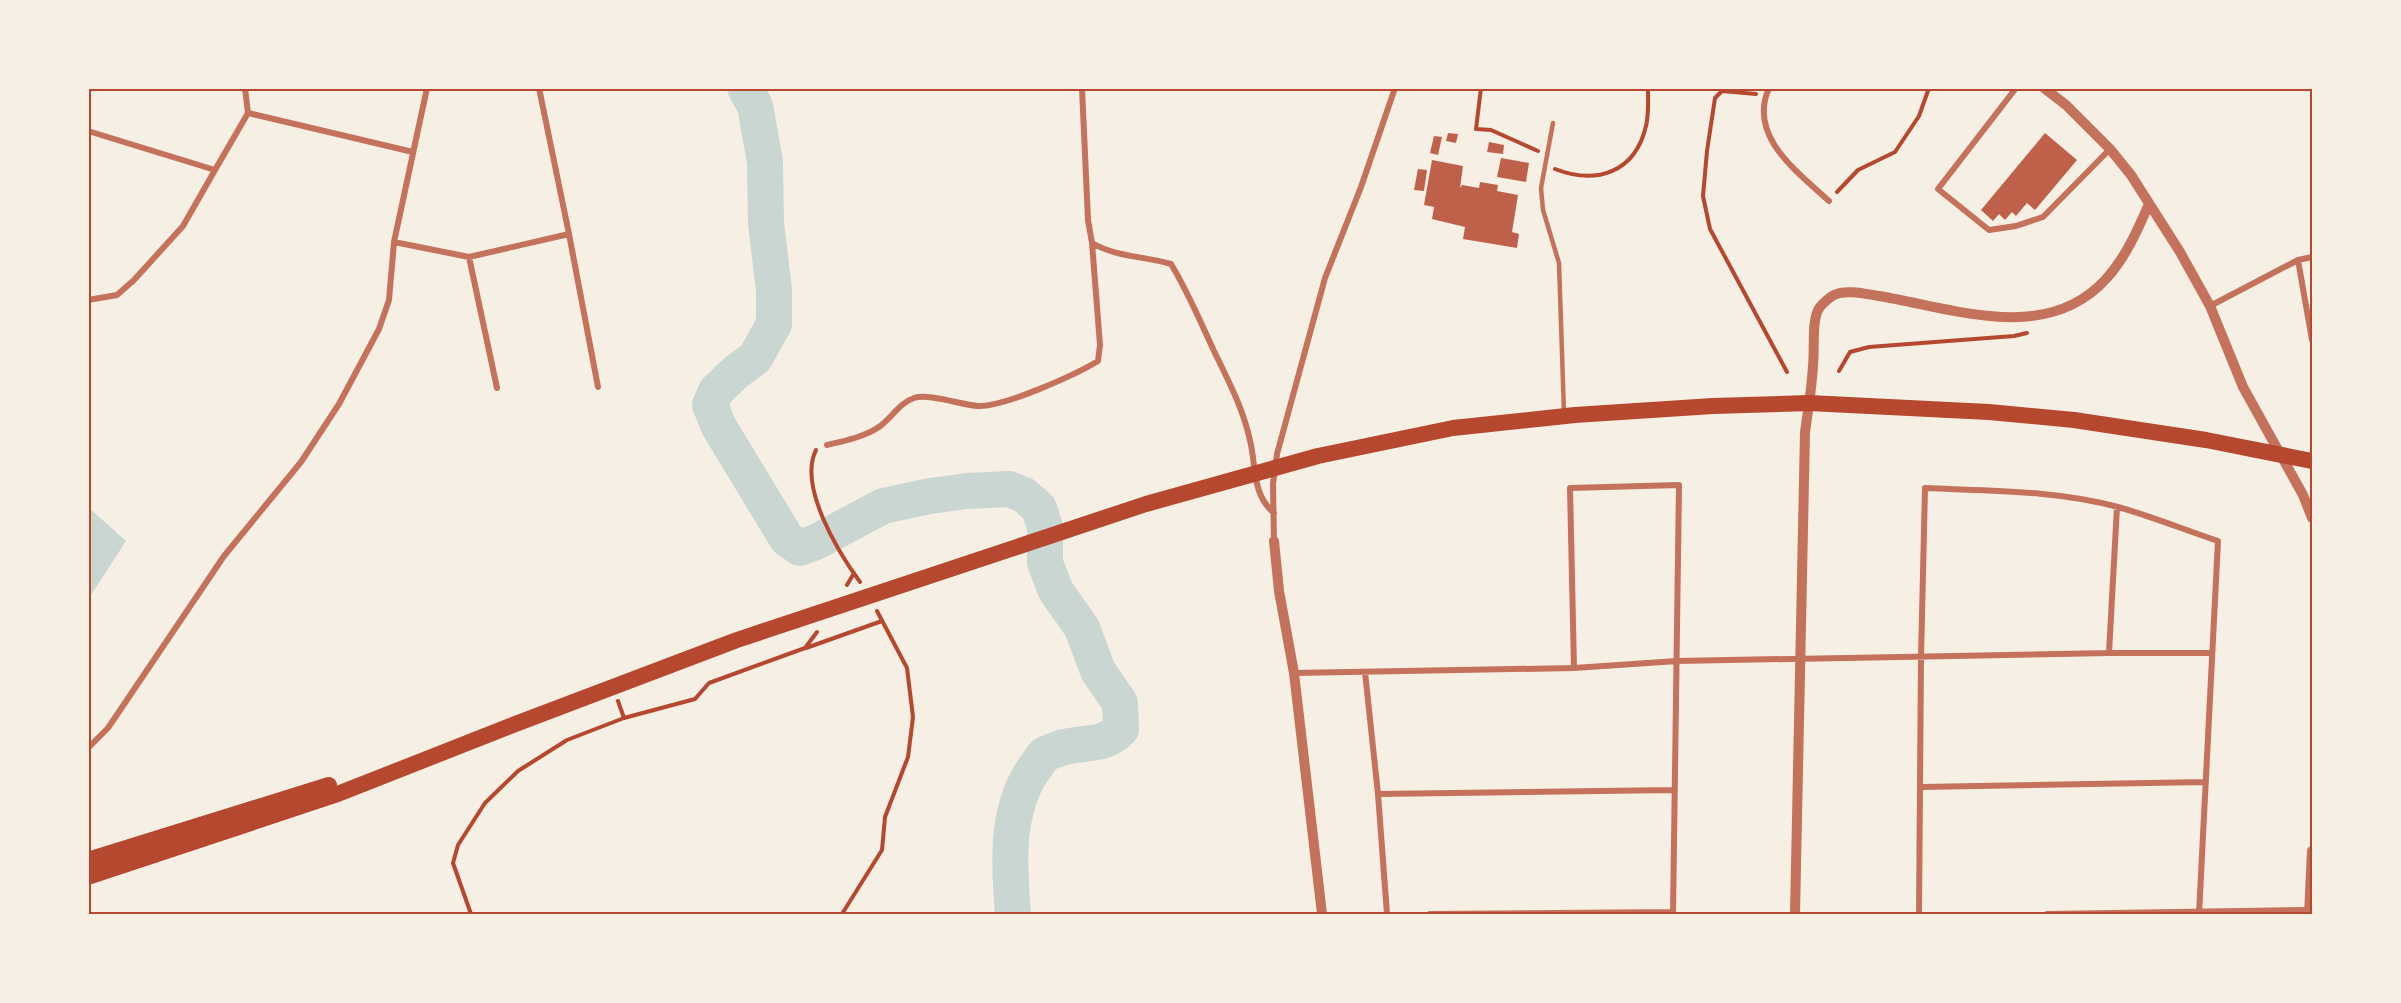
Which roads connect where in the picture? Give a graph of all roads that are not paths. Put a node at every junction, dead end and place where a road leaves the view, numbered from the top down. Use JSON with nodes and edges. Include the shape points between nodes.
{"nodes":[{"id":1,"x":245,"y":88,"type":"edge"},
{"id":2,"x":427,"y":88,"type":"edge"},
{"id":3,"x":539,"y":88,"type":"edge"},
{"id":4,"x":1082,"y":88,"type":"edge"},
{"id":5,"x":1395,"y":88,"type":"edge"},
{"id":6,"x":2016,"y":88,"type":"edge"},
{"id":7,"x":2044,"y":88,"type":"edge"},
{"id":8,"x":1767,"y":92,"type":"edge"},
{"id":9,"x":248,"y":113,"type":"junction"},
{"id":10,"x":1554,"y":123,"type":"dead end"},
{"id":11,"x":88,"y":131,"type":"edge"},
{"id":12,"x":2110,"y":149,"type":"junction"},
{"id":13,"x":413,"y":152,"type":"junction"},
{"id":14,"x":215,"y":170,"type":"junction"},
{"id":15,"x":1829,"y":201,"type":"road end"},
{"id":16,"x":2149,"y":204,"type":"junction"},
{"id":17,"x":569,"y":234,"type":"junction"},
{"id":18,"x":394,"y":242,"type":"junction"},
{"id":19,"x":1092,"y":243,"type":"junction"},
{"id":20,"x":469,"y":257,"type":"junction"},
{"id":21,"x":2313,"y":257,"type":"edge"},
{"id":22,"x":2298,"y":260,"type":"junction"},
{"id":23,"x":88,"y":300,"type":"edge"},
{"id":24,"x":2210,"y":306,"type":"junction"},
{"id":25,"x":2313,"y":340,"type":"edge"},
{"id":26,"x":598,"y":387,"type":"dead end"},
{"id":27,"x":497,"y":388,"type":"dead end"},
{"id":28,"x":1809,"y":403,"type":"junction"},
{"id":29,"x":1564,"y":416,"type":"junction"},
{"id":30,"x":827,"y":445,"type":"road end"},
{"id":31,"x":2313,"y":460,"type":"edge"},
{"id":32,"x":2308,"y":496,"type":"edge"},
{"id":33,"x":2117,"y":507,"type":"junction"},
{"id":34,"x":1274,"y":513,"type":"junction"},
{"id":35,"x":2313,"y":518,"type":"edge"},
{"id":36,"x":1274,"y":541,"type":"joint"},
{"id":37,"x":2109,"y":652,"type":"junction"},
{"id":38,"x":2210,"y":653,"type":"junction"},
{"id":39,"x":1921,"y":658,"type":"junction"},
{"id":40,"x":1799,"y":659,"type":"junction"},
{"id":41,"x":1677,"y":661,"type":"junction"},
{"id":42,"x":1574,"y":668,"type":"junction"},
{"id":43,"x":1365,"y":672,"type":"junction"},
{"id":44,"x":1294,"y":673,"type":"junction"},
{"id":45,"x":518,"y":723,"type":"junction"},
{"id":46,"x":88,"y":748,"type":"edge"},
{"id":47,"x":2206,"y":782,"type":"junction"},
{"id":48,"x":1921,"y":787,"type":"junction"},
{"id":49,"x":1675,"y":790,"type":"junction"},
{"id":50,"x":1378,"y":794,"type":"junction"},
{"id":51,"x":2313,"y":851,"type":"edge"},
{"id":52,"x":88,"y":860,"type":"edge"},
{"id":53,"x":88,"y":877,"type":"edge"},
{"id":54,"x":2310,"y":911,"type":"edge"},
{"id":55,"x":1673,"y":913,"type":"edge"},
{"id":56,"x":2199,"y":913,"type":"edge"},
{"id":57,"x":1322,"y":915,"type":"edge"},
{"id":58,"x":1387,"y":915,"type":"edge"},
{"id":59,"x":1430,"y":915,"type":"edge"},
{"id":60,"x":1795,"y":915,"type":"edge"},
{"id":61,"x":1919,"y":915,"type":"edge"},
{"id":62,"x":2047,"y":915,"type":"edge"}],
"edges":[{"from":1,"to":9,"type":"street"},
{"from":2,"to":13,"type":"street"},
{"from":3,"to":17,"type":"street"},
{"from":4,"to":19,"type":"street"},
{"from":5,"to":34,"type":"street","via":[[1316,306],[1277,454]]},
{"from":6,"to":12,"type":"street","via":[[1938,189],[1989,230],[2043,217]]},
{"from":7,"to":12,"type":"street"},
{"from":8,"to":15,"type":"street","via":[[1767,135],[1786,160]]},
{"from":9,"to":13,"type":"street"},
{"from":9,"to":14,"type":"street"},
{"from":10,"to":29,"type":"lane","via":[[1542,188],[1543,210],[1559,263]]},
{"from":11,"to":14,"type":"street"},
{"from":12,"to":16,"type":"street"},
{"from":13,"to":18,"type":"street"},
{"from":14,"to":23,"type":"street","via":[[183,226],[134,280],[117,295]]},
{"from":16,"to":24,"type":"street"},
{"from":16,"to":28,"type":"street","via":[[2123,257],[2105,280],[2064,310],[2018,317],[1982,316],[1858,292],[1835,294],[1819,308]]},
{"from":17,"to":20,"type":"street"},
{"from":17,"to":26,"type":"street"},
{"from":18,"to":20,"type":"street"},
{"from":18,"to":46,"type":"street","via":[[388,300],[379,329],[339,404],[301,462],[224,556],[108,728]]},
{"from":19,"to":30,"type":"street","via":[[1098,361],[993,404],[979,406],[916,397],[879,427]]},
{"from":19,"to":34,"type":"street","via":[[1115,253],[1171,264],[1244,412],[1258,491]]},
{"from":20,"to":27,"type":"street"},
{"from":21,"to":22,"type":"street"},
{"from":22,"to":24,"type":"street"},
{"from":22,"to":25,"type":"street"},
{"from":24,"to":32,"type":"street","via":[[2243,387]]},
{"from":28,"to":29,"type":"highway"},
{"from":28,"to":31,"type":"highway","via":[[2074,420]]},
{"from":28,"to":40,"type":"street","via":[[1804,432]]},
{"from":29,"to":45,"type":"highway","via":[[1453,428],[1318,456],[1146,504],[737,640]]},
{"from":32,"to":35,"type":"street"},
{"from":33,"to":37,"type":"street"},
{"from":33,"to":38,"type":"street","via":[[2218,541]]},
{"from":33,"to":39,"type":"street","via":[[2017,492],[1926,488]]},
{"from":34,"to":36,"type":"street"},
{"from":36,"to":44,"type":"street"},
{"from":37,"to":38,"type":"street"},
{"from":37,"to":39,"type":"street"},
{"from":38,"to":47,"type":"street"},
{"from":39,"to":40,"type":"street"},
{"from":39,"to":48,"type":"street"},
{"from":40,"to":41,"type":"street"},
{"from":40,"to":60,"type":"street"},
{"from":41,"to":42,"type":"street"},
{"from":41,"to":42,"type":"street","via":[[1680,485],[1570,488]]},
{"from":41,"to":49,"type":"street"},
{"from":42,"to":43,"type":"street"},
{"from":43,"to":44,"type":"street"},
{"from":43,"to":50,"type":"street"},
{"from":44,"to":57,"type":"street"},
{"from":45,"to":52,"type":"highway"},
{"from":45,"to":53,"type":"highway","via":[[334,795]]},
{"from":47,"to":48,"type":"street"},
{"from":47,"to":56,"type":"street"},
{"from":48,"to":61,"type":"street"},
{"from":49,"to":50,"type":"street"},
{"from":49,"to":55,"type":"street"},
{"from":50,"to":58,"type":"street"},
{"from":51,"to":54,"type":"street"},
{"from":54,"to":56,"type":"street"},
{"from":55,"to":59,"type":"street"},
{"from":56,"to":62,"type":"street"}]}
